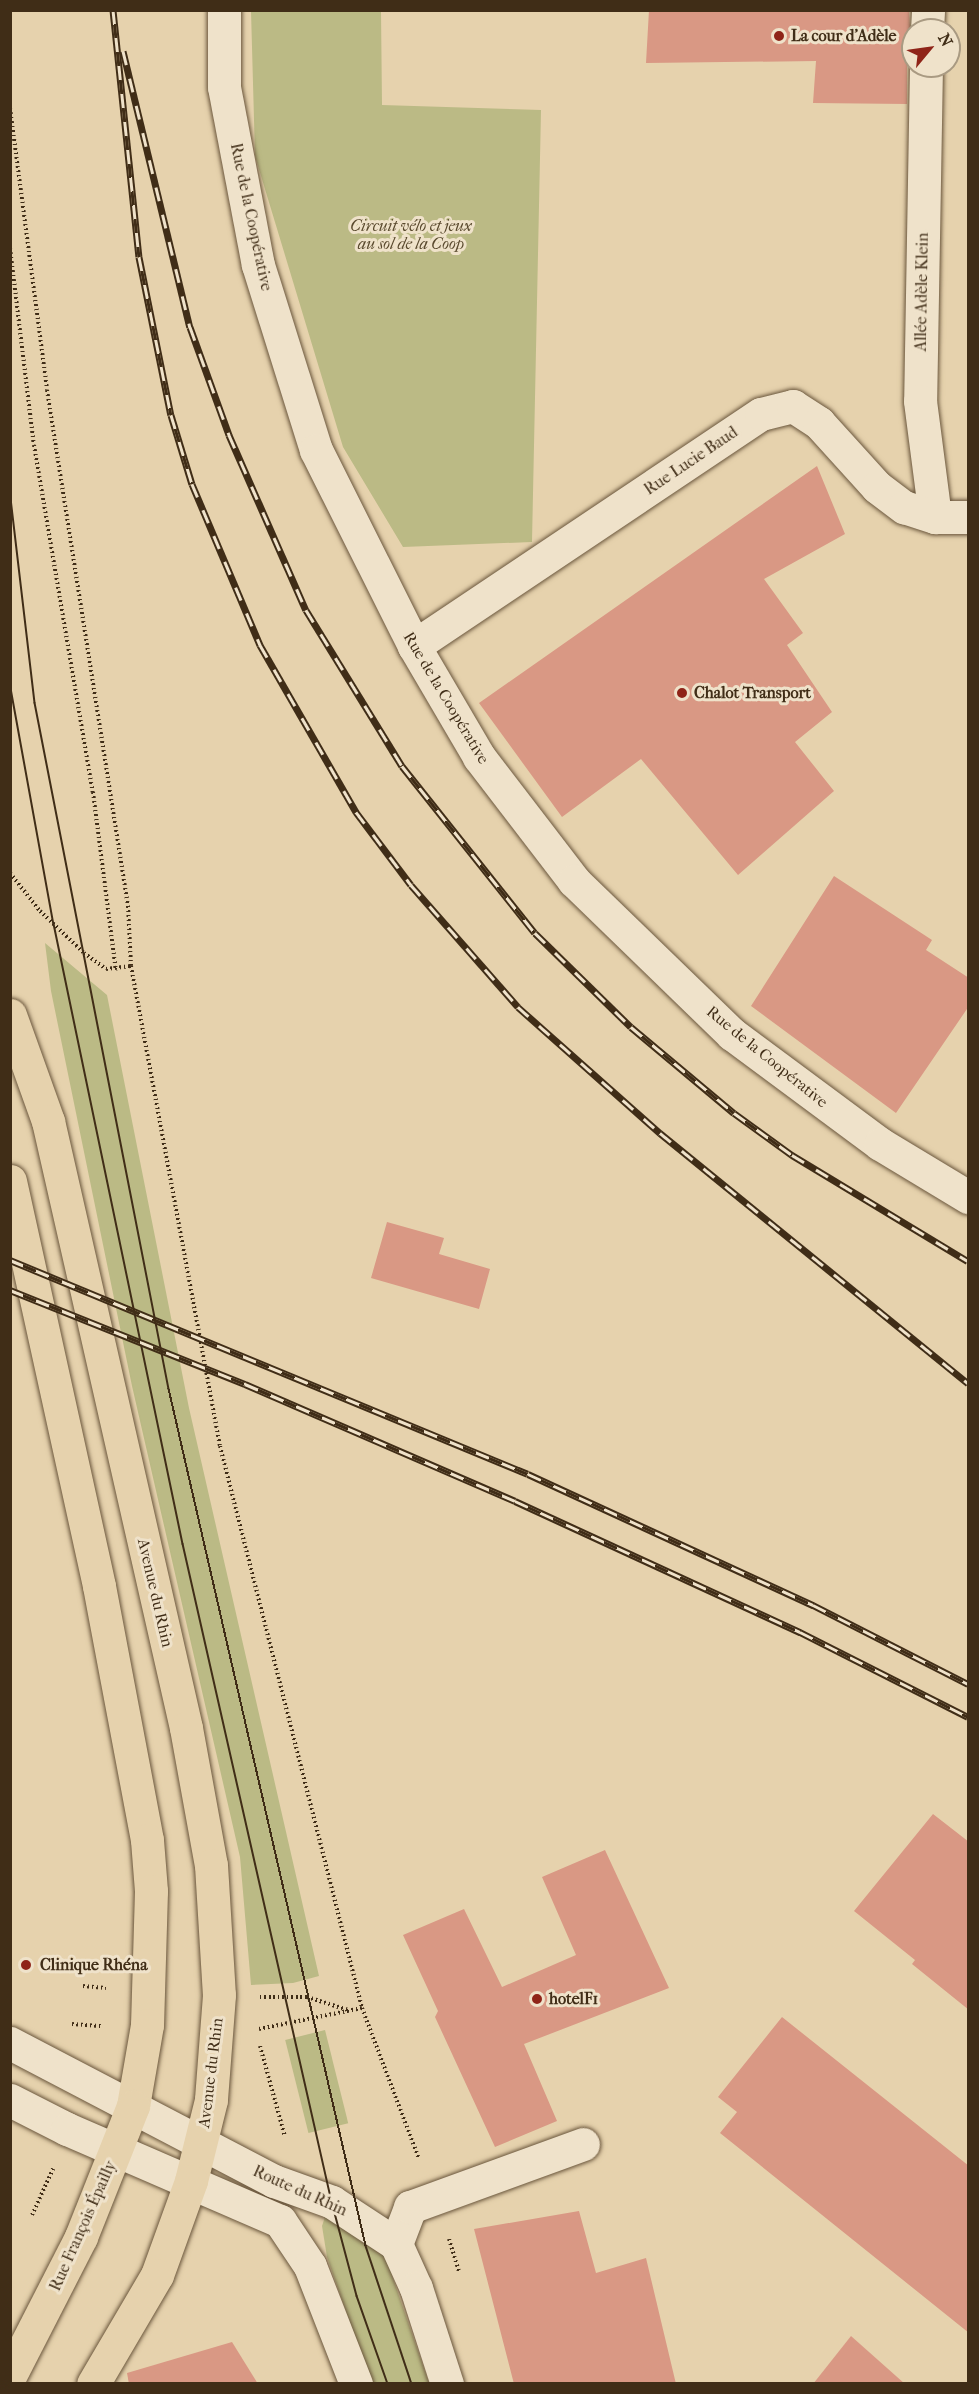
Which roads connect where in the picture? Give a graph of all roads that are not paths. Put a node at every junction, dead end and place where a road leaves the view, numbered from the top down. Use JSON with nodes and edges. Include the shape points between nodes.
{"nodes":[{"id":1,"x":225,"y":10,"type":"edge"},
{"id":2,"x":927,"y":78,"type":"edge"},
{"id":3,"x":935,"y":517,"type":"junction"},
{"id":4,"x":969,"y":517,"type":"edge"},
{"id":5,"x":414,"y":646,"type":"junction"},
{"id":6,"x":10,"y":1015,"type":"edge"},
{"id":7,"x":10,"y":1181,"type":"edge"},
{"id":8,"x":969,"y":1197,"type":"edge"},
{"id":9,"x":10,"y":2043,"type":"edge"},
{"id":10,"x":10,"y":2100,"type":"edge"},
{"id":11,"x":133,"y":2106,"type":"junction"},
{"id":12,"x":583,"y":2144,"type":"dead end"},
{"id":13,"x":202,"y":2145,"type":"junction"},
{"id":14,"x":117,"y":2151,"type":"junction"},
{"id":15,"x":191,"y":2181,"type":"junction"},
{"id":16,"x":396,"y":2244,"type":"junction"},
{"id":17,"x":10,"y":2376,"type":"edge"},
{"id":18,"x":93,"y":2384,"type":"edge"},
{"id":19,"x":357,"y":2384,"type":"edge"},
{"id":20,"x":447,"y":2384,"type":"edge"}],
"edges":[{"from":1,"to":5,"type":"street","name":"Rue de la Coopérative","via":[[224,87],[258,265],[316,450]]},
{"from":2,"to":3,"type":"street","name":"Allée Adèle Klein","via":[[920,401]]},
{"from":3,"to":4,"type":"street","name":"Rue Lucie Baud"},
{"from":3,"to":5,"type":"street","name":"Rue Lucie Baud","via":[[904,507],[877,487],[819,423],[793,406],[761,414]]},
{"from":5,"to":8,"type":"street","name":"Rue de la Coopérative","via":[[479,757],[574,881],[732,1034],[880,1144]]},
{"from":6,"to":13,"type":"main road","name":"Avenue du Rhin","via":[[48,1121],[186,1728],[211,1865],[219,1995],[211,2100]]},
{"from":7,"to":11,"type":"main road","via":[[99,1586],[147,1840],[149,1990]]},
{"from":9,"to":11,"type":"street","name":"Route du Rhin"},
{"from":10,"to":14,"type":"street","name":"Route du Rhin"},
{"from":11,"to":13,"type":"street","name":"Route du Rhin"},
{"from":11,"to":14,"type":"main road","name":"Rue François Épailly"},
{"from":12,"to":16,"type":"street","via":[[410,2207]]},
{"from":13,"to":15,"type":"main road","name":"Avenue du Rhin"},
{"from":13,"to":16,"type":"street","name":"Route du Rhin","via":[[274,2181],[332,2202]]},
{"from":14,"to":15,"type":"street","name":"Route du Rhin"},
{"from":14,"to":17,"type":"main road","name":"Rue François Épailly","via":[[81,2237]]},
{"from":15,"to":18,"type":"main road","via":[[157,2274]]},
{"from":15,"to":19,"type":"street","name":"Route du Rhin","via":[[280,2221],[297,2241]]},
{"from":16,"to":20,"type":"street","via":[[416,2288]]}]}
